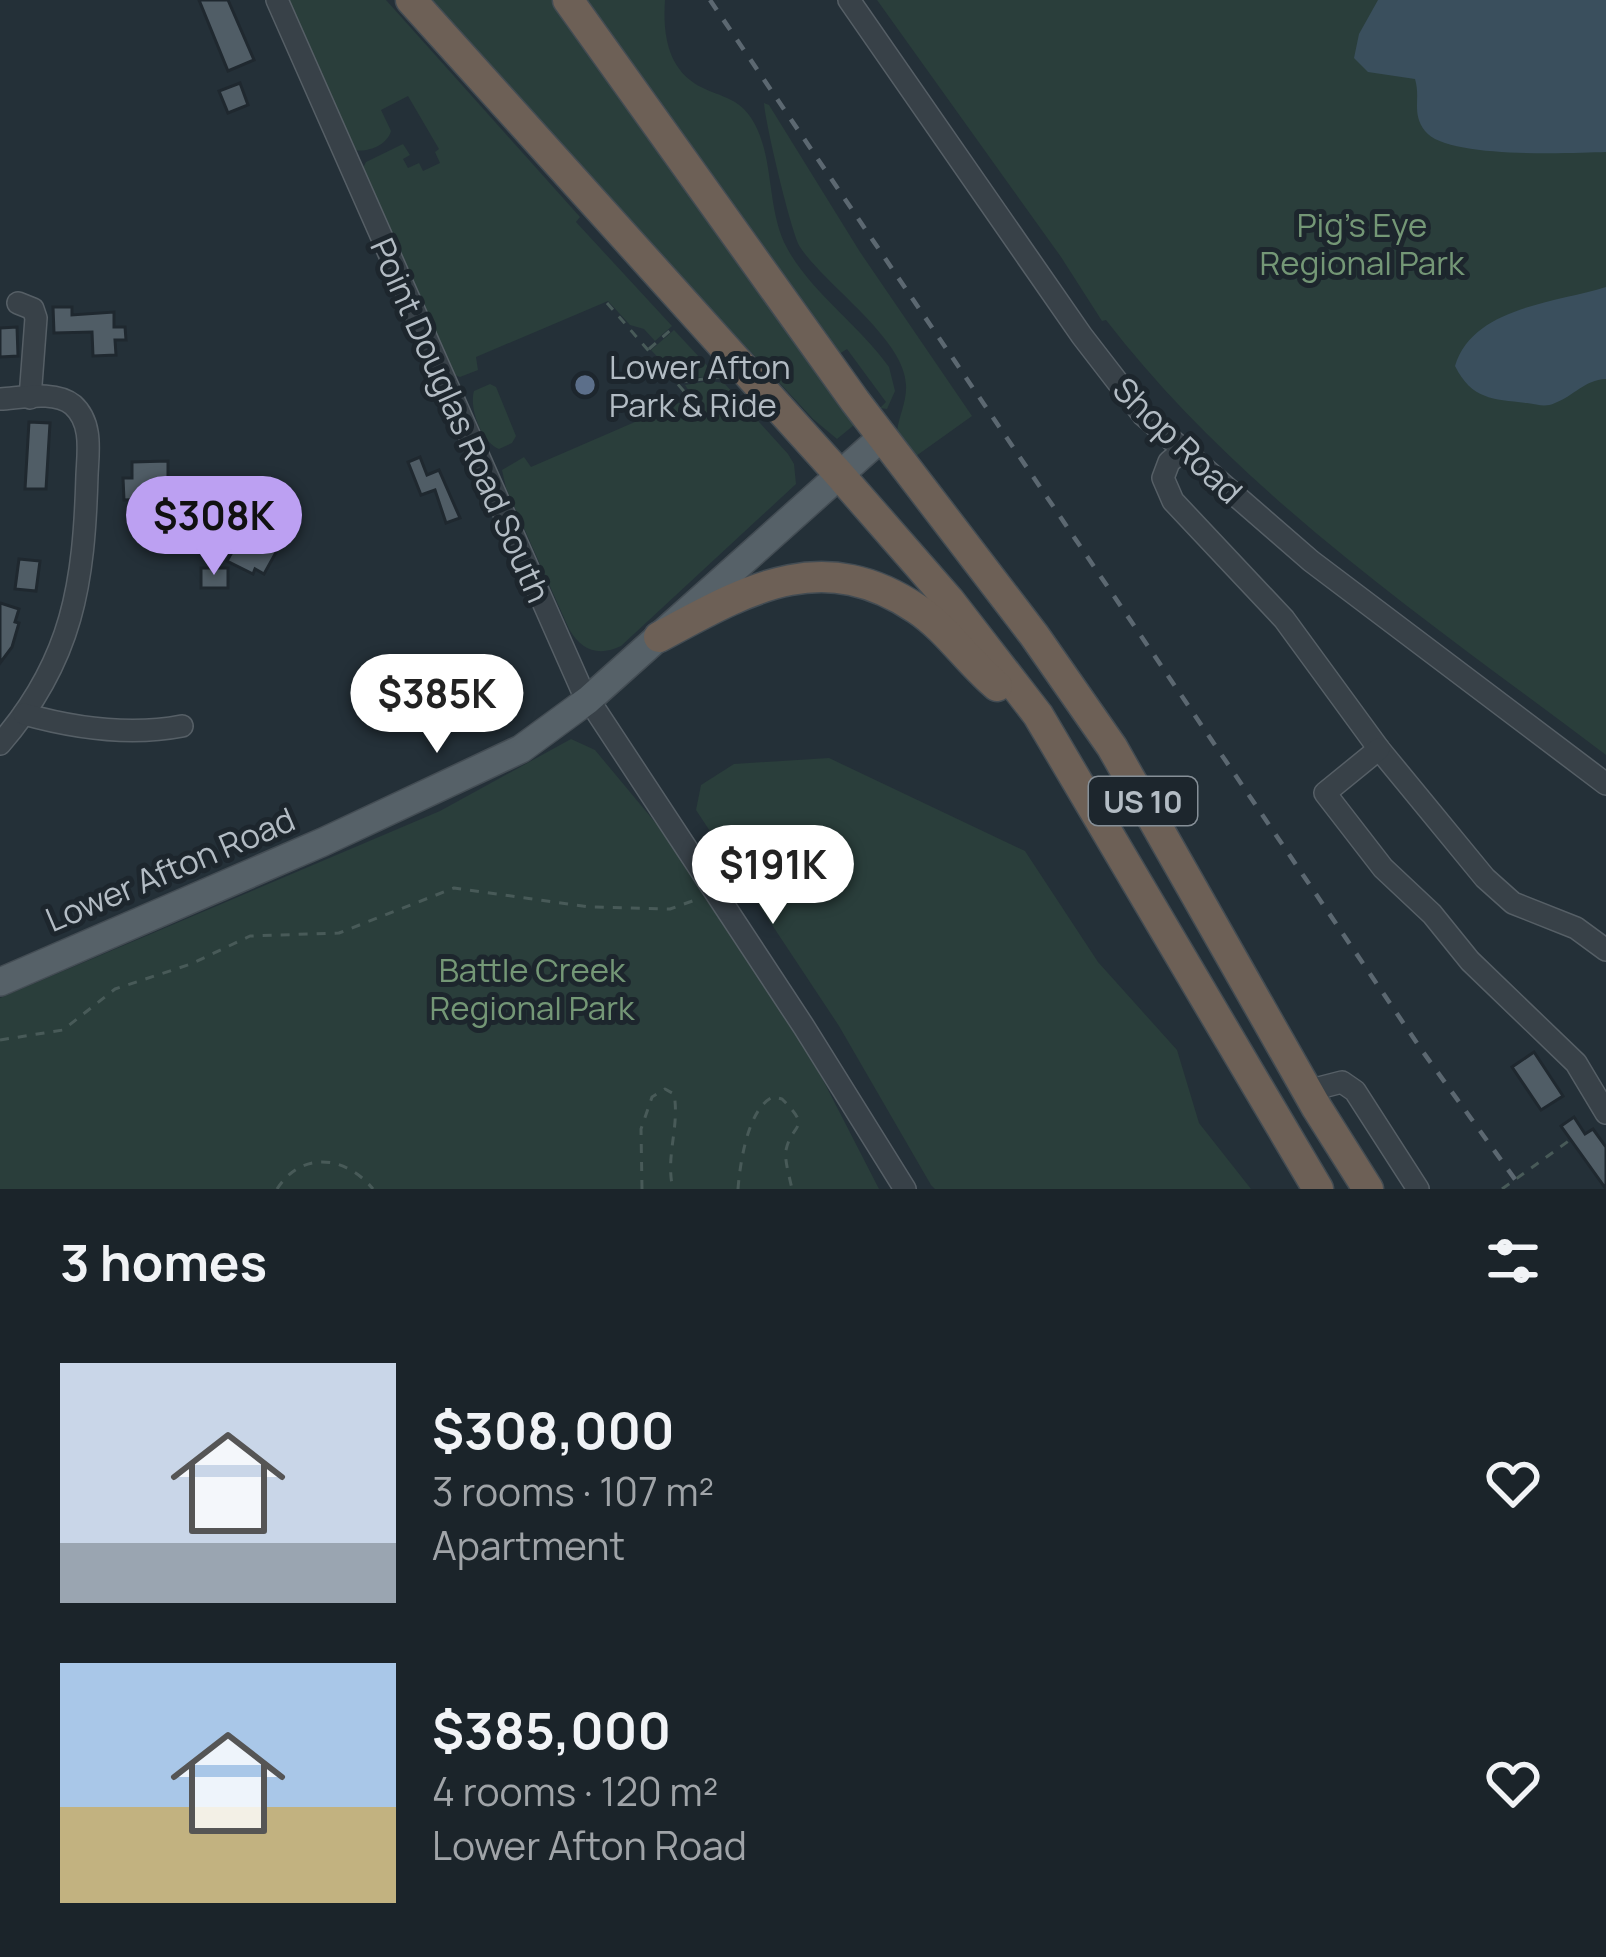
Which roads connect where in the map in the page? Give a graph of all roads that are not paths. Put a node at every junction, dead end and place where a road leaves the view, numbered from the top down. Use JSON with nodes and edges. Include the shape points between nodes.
{"nodes":[{"id":1,"x":277,"y":0,"type":"edge"},
{"id":2,"x":411,"y":0,"type":"edge"},
{"id":3,"x":568,"y":0,"type":"edge"},
{"id":4,"x":848,"y":0,"type":"edge"},
{"id":5,"x":19,"y":303,"type":"dead end"},
{"id":6,"x":30,"y":398,"type":"junction"},
{"id":7,"x":0,"y":399,"type":"edge"},
{"id":8,"x":882,"y":436,"type":"junction"},
{"id":9,"x":1181,"y":452,"type":"junction"},
{"id":10,"x":838,"y":473,"type":"junction"},
{"id":11,"x":658,"y":637,"type":"junction"},
{"id":12,"x":588,"y":700,"type":"junction"},
{"id":13,"x":24,"y":714,"type":"junction"},
{"id":14,"x":1038,"y":715,"type":"junction"},
{"id":15,"x":182,"y":726,"type":"dead end"},
{"id":16,"x":0,"y":745,"type":"edge"},
{"id":17,"x":1379,"y":749,"type":"junction"},
{"id":18,"x":1606,"y":784,"type":"edge"},
{"id":19,"x":1606,"y":950,"type":"edge"},
{"id":20,"x":0,"y":982,"type":"edge"},
{"id":21,"x":1307,"y":1090,"type":"junction"},
{"id":22,"x":1606,"y":1112,"type":"edge"},
{"id":23,"x":905,"y":1189,"type":"edge"},
{"id":24,"x":1318,"y":1189,"type":"edge"},
{"id":25,"x":1368,"y":1189,"type":"edge"},
{"id":26,"x":1418,"y":1189,"type":"edge"}],
"edges":[{"from":1,"to":12,"type":"street","name":"Point Douglas Road South"},
{"from":2,"to":10,"type":"highway","number":"US 10"},
{"from":3,"to":8,"type":"highway","number":"US 10"},
{"from":4,"to":9,"type":"street","name":"Shop Road","via":[[1082,336]]},
{"from":5,"to":6,"type":"street","via":[[36,318]]},
{"from":6,"to":7,"type":"street"},
{"from":6,"to":13,"type":"street","via":[[64,399],[89,435],[77,600]]},
{"from":8,"to":10,"type":"main road","name":"Lower Afton Road"},
{"from":8,"to":21,"type":"highway","number":"US 10","via":[[1112,747]]},
{"from":9,"to":17,"type":"street","via":[[1163,478],[1173,501],[1283,619]]},
{"from":9,"to":18,"type":"street","name":"Shop Road","via":[[1354,595]]},
{"from":10,"to":11,"type":"main road","name":"Lower Afton Road"},
{"from":10,"to":14,"type":"highway","number":"US 10"},
{"from":11,"to":12,"type":"main road","name":"Lower Afton Road"},
{"from":11,"to":14,"type":"highway","via":[[730,599],[801,575],[860,580],[918,610]]},
{"from":12,"to":20,"type":"main road","name":"Lower Afton Road","via":[[503,760]]},
{"from":12,"to":23,"type":"street","name":"Point Douglas Road South"},
{"from":13,"to":15,"type":"street","via":[[150,732]]},
{"from":13,"to":16,"type":"street"},
{"from":14,"to":24,"type":"highway","number":"US 10"},
{"from":17,"to":19,"type":"street","via":[[1484,878],[1513,903],[1576,928]]},
{"from":17,"to":22,"type":"street","via":[[1325,793],[1383,868],[1576,1063]]},
{"from":21,"to":25,"type":"highway","number":"US 10"},
{"from":21,"to":26,"type":"street","via":[[1342,1082],[1355,1090]]}]}
